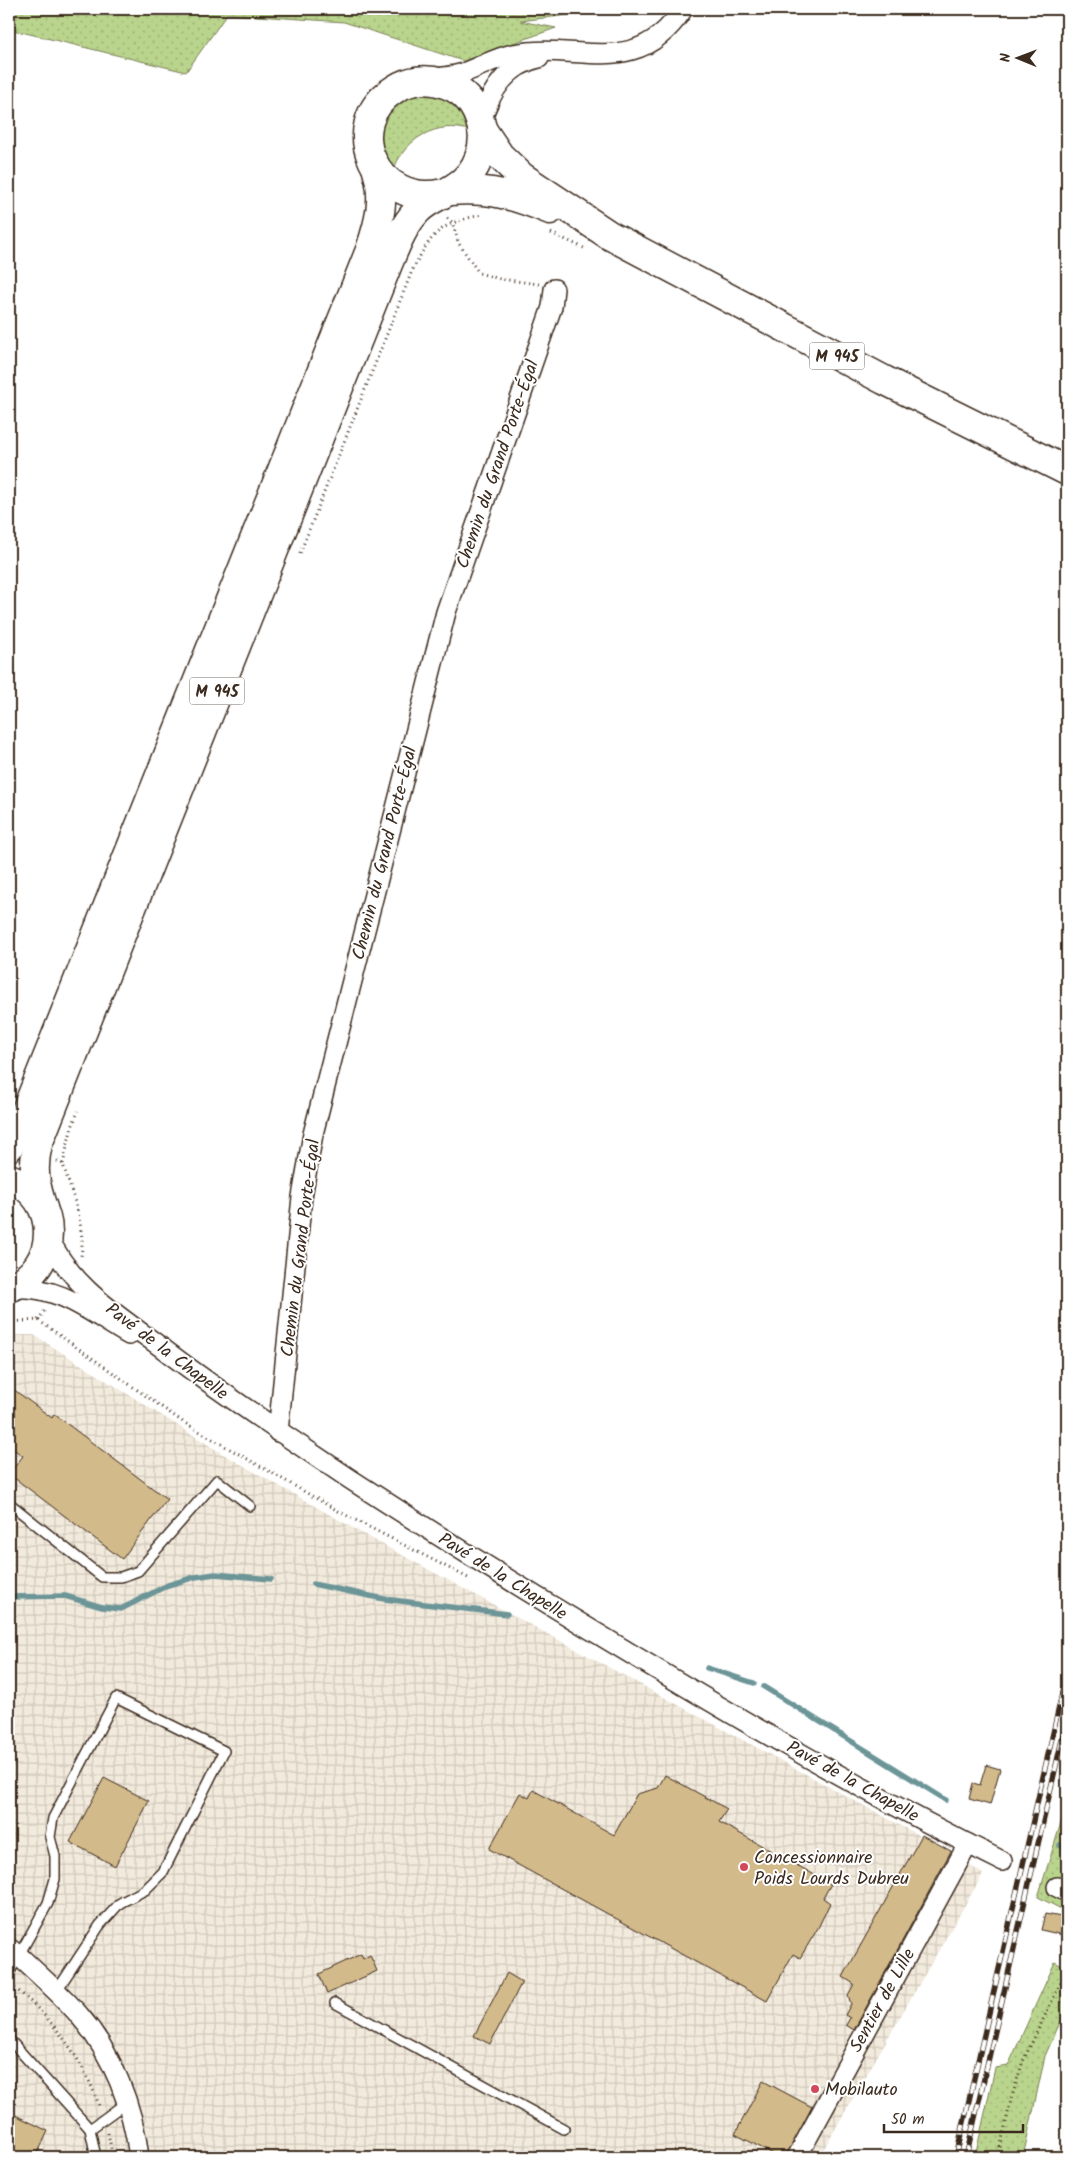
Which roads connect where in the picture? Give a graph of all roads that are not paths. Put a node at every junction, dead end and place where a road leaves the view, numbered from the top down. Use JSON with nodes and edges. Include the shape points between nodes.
{"nodes":[{"id":1,"x":683,"y":9,"type":"edge"},
{"id":2,"x":565,"y":53,"type":"junction"},
{"id":3,"x":426,"y":80,"type":"junction"},
{"id":4,"x":482,"y":126,"type":"junction"},
{"id":5,"x":378,"y":170,"type":"junction"},
{"id":6,"x":440,"y":195,"type":"junction"},
{"id":7,"x":600,"y":243,"type":"junction"},
{"id":8,"x":554,"y":289,"type":"road end"},
{"id":9,"x":1067,"y":472,"type":"edge"},
{"id":10,"x":9,"y":1147,"type":"edge"},
{"id":11,"x":9,"y":1178,"type":"edge"},
{"id":12,"x":43,"y":1208,"type":"junction"},
{"id":13,"x":48,"y":1235,"type":"junction"},
{"id":14,"x":9,"y":1288,"type":"edge"},
{"id":15,"x":217,"y":1390,"type":"junction"},
{"id":16,"x":278,"y":1432,"type":"junction"},
{"id":17,"x":9,"y":1503,"type":"edge"},
{"id":18,"x":250,"y":1506,"type":"dead end"},
{"id":19,"x":968,"y":1844,"type":"junction"},
{"id":20,"x":1002,"y":1861,"type":"dead end"},
{"id":21,"x":14,"y":1952,"type":"edge"},
{"id":22,"x":9,"y":1973,"type":"edge"},
{"id":23,"x":56,"y":1992,"type":"junction"},
{"id":24,"x":335,"y":2004,"type":"dead end"},
{"id":25,"x":9,"y":2039,"type":"edge"},
{"id":26,"x":128,"y":2101,"type":"junction"},
{"id":27,"x":90,"y":2129,"type":"junction"},
{"id":28,"x":564,"y":2129,"type":"dead end"},
{"id":29,"x":96,"y":2157,"type":"edge"},
{"id":30,"x":139,"y":2157,"type":"edge"},
{"id":31,"x":797,"y":2157,"type":"edge"}],
"edges":[{"from":1,"to":2,"type":"street","via":[[665,31],[636,49],[606,55]]},
{"from":2,"to":3,"type":"street","via":[[512,54],[463,73]]},
{"from":2,"to":4,"type":"street","via":[[524,62],[506,75],[490,97]]},
{"from":3,"to":4,"type":"main road","via":[[457,90],[470,101]]},
{"from":3,"to":5,"type":"main road","via":[[401,85],[376,107],[368,139],[370,156]]},
{"from":4,"to":6,"type":"main road","via":[[482,151],[476,165],[462,183]]},
{"from":4,"to":7,"type":"main road","number":"M 945","via":[[500,156]]},
{"from":5,"to":6,"type":"main road","via":[[387,182],[406,193]]},
{"from":5,"to":10,"type":"main road","number":"M 945","via":[[382,202],[370,250],[24,1118]]},
{"from":6,"to":7,"type":"main road","number":"M 945","via":[[476,189],[501,193],[557,212]]},
{"from":6,"to":12,"type":"main road","number":"M 945","via":[[419,209],[404,228],[388,264],[46,1122],[33,1166]]},
{"from":7,"to":9,"type":"main road","number":"M 945"},
{"from":8,"to":16,"type":"street","name":"Chemin du Grand Porte-Égal","via":[[552,307],[446,612],[313,1134],[302,1197]]},
{"from":11,"to":12,"type":"main road","name":"Pavé de la Chapelle","via":[[26,1187]]},
{"from":12,"to":13,"type":"main road","name":"Pavé de la Chapelle"},
{"from":13,"to":14,"type":"main road","name":"Pavé de la Chapelle","via":[[44,1255],[37,1267],[28,1277]]},
{"from":13,"to":15,"type":"street","name":"Pavé de la Chapelle","via":[[58,1257],[91,1293]]},
{"from":14,"to":15,"type":"street","via":[[37,1288],[65,1297]]},
{"from":15,"to":16,"type":"street","name":"Pavé de la Chapelle"},
{"from":16,"to":19,"type":"street","name":"Pavé de la Chapelle","via":[[465,1554],[724,1711]]},
{"from":17,"to":18,"type":"lane","via":[[102,1577],[121,1577],[138,1571],[216,1480]]},
{"from":19,"to":20,"type":"street","name":"Pavé de la Chapelle"},
{"from":19,"to":31,"type":"street","name":"Sentier de Lille"},
{"from":21,"to":22,"type":"lane"},
{"from":21,"to":23,"type":"street"},
{"from":21,"to":23,"type":"lane","via":[[48,1902],[55,1878],[55,1856],[50,1837],[53,1818],[116,1698],[224,1751],[163,1872],[145,1890],[120,1903],[100,1925]]},
{"from":23,"to":26,"type":"street","via":[[80,2016],[97,2040]]},
{"from":24,"to":28,"type":"lane"},
{"from":25,"to":27,"type":"lane"},
{"from":26,"to":27,"type":"lane"},
{"from":26,"to":30,"type":"street"},
{"from":27,"to":29,"type":"lane"}]}
